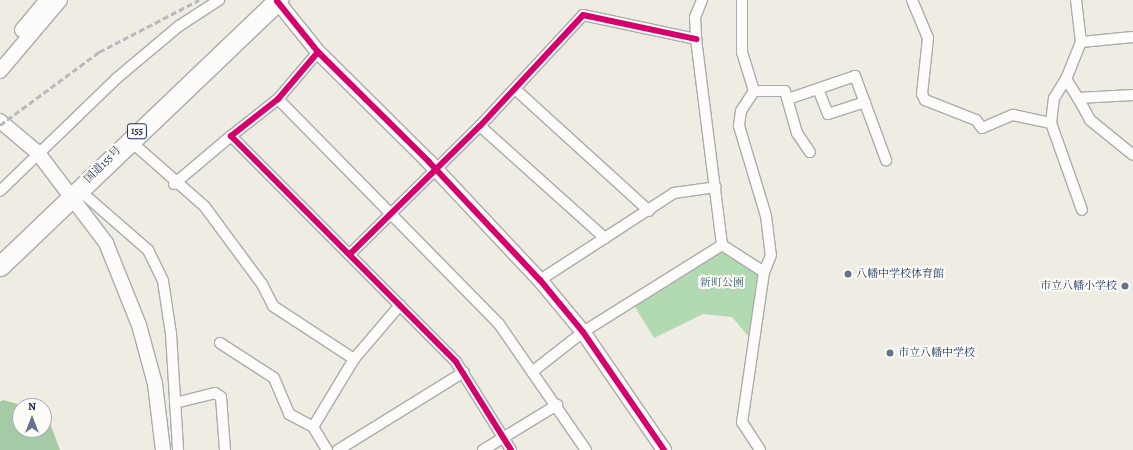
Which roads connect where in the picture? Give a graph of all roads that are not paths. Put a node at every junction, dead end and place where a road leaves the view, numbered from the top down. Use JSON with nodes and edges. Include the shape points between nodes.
{"nodes":[{"id":1,"x":47,"y":0,"type":"edge"},
{"id":2,"x":60,"y":0,"type":"edge"},
{"id":3,"x":219,"y":0,"type":"edge"},
{"id":4,"x":702,"y":0,"type":"edge"},
{"id":5,"x":742,"y":0,"type":"edge"},
{"id":6,"x":912,"y":0,"type":"edge"},
{"id":7,"x":1076,"y":0,"type":"edge"},
{"id":8,"x":277,"y":1,"type":"edge"},
{"id":9,"x":1133,"y":37,"type":"edge"},
{"id":10,"x":696,"y":39,"type":"junction"},
{"id":11,"x":1081,"y":42,"type":"junction"},
{"id":12,"x":318,"y":52,"type":"junction"},
{"id":13,"x":0,"y":56,"type":"edge"},
{"id":14,"x":0,"y":71,"type":"edge"},
{"id":15,"x":1066,"y":79,"type":"junction"},
{"id":16,"x":515,"y":89,"type":"junction"},
{"id":17,"x":818,"y":89,"type":"junction"},
{"id":18,"x":754,"y":91,"type":"junction"},
{"id":19,"x":1133,"y":95,"type":"edge"},
{"id":20,"x":1078,"y":98,"type":"junction"},
{"id":21,"x":278,"y":99,"type":"junction"},
{"id":22,"x":788,"y":99,"type":"junction"},
{"id":23,"x":865,"y":102,"type":"junction"},
{"id":24,"x":0,"y":121,"type":"edge"},
{"id":25,"x":1051,"y":123,"type":"junction"},
{"id":26,"x":480,"y":126,"type":"junction"},
{"id":27,"x":231,"y":136,"type":"junction"},
{"id":28,"x":128,"y":139,"type":"junction"},
{"id":29,"x":810,"y":152,"type":"dead end"},
{"id":30,"x":38,"y":154,"type":"junction"},
{"id":31,"x":1133,"y":155,"type":"edge"},
{"id":32,"x":886,"y":160,"type":"dead end"},
{"id":33,"x":436,"y":169,"type":"junction"},
{"id":34,"x":174,"y":184,"type":"junction"},
{"id":35,"x":716,"y":187,"type":"junction"},
{"id":36,"x":0,"y":191,"type":"edge"},
{"id":37,"x":75,"y":192,"type":"junction"},
{"id":38,"x":1082,"y":210,"type":"dead end"},
{"id":39,"x":649,"y":211,"type":"junction"},
{"id":40,"x":394,"y":213,"type":"junction"},
{"id":41,"x":605,"y":238,"type":"junction"},
{"id":42,"x":722,"y":245,"type":"junction"},
{"id":43,"x":350,"y":254,"type":"junction"},
{"id":44,"x":0,"y":266,"type":"edge"},
{"id":45,"x":764,"y":272,"type":"junction"},
{"id":46,"x":540,"y":280,"type":"junction"},
{"id":47,"x":400,"y":305,"type":"junction"},
{"id":48,"x":583,"y":332,"type":"junction"},
{"id":49,"x":220,"y":343,"type":"dead end"},
{"id":50,"x":354,"y":359,"type":"junction"},
{"id":51,"x":464,"y":372,"type":"junction"},
{"id":52,"x":532,"y":372,"type":"junction"},
{"id":53,"x":175,"y":403,"type":"junction"},
{"id":54,"x":557,"y":404,"type":"junction"},
{"id":55,"x":313,"y":427,"type":"junction"},
{"id":56,"x":503,"y":438,"type":"junction"},
{"id":57,"x":163,"y":450,"type":"edge"},
{"id":58,"x":178,"y":450,"type":"edge"},
{"id":59,"x":225,"y":450,"type":"edge"},
{"id":60,"x":327,"y":450,"type":"edge"},
{"id":61,"x":338,"y":450,"type":"edge"},
{"id":62,"x":483,"y":450,"type":"edge"},
{"id":63,"x":511,"y":450,"type":"edge"},
{"id":64,"x":586,"y":450,"type":"edge"},
{"id":65,"x":664,"y":450,"type":"edge"},
{"id":66,"x":760,"y":450,"type":"edge"}],
"edges":[{"from":1,"to":13,"type":"street"},
{"from":2,"to":14,"type":"street"},
{"from":3,"to":30,"type":"street","via":[[179,26],[117,78]]},
{"from":4,"to":10,"type":"street","via":[[695,17]]},
{"from":5,"to":18,"type":"street","via":[[742,52]]},
{"from":6,"to":25,"type":"street","via":[[928,38],[922,94],[925,100],[976,120],[982,128],[1013,115]]},
{"from":7,"to":11,"type":"street"},
{"from":8,"to":12,"type":"street"},
{"from":8,"to":28,"type":"highway","name":"国道155号","number":"155"},
{"from":9,"to":11,"type":"street"},
{"from":10,"to":16,"type":"street","via":[[583,15]]},
{"from":10,"to":35,"type":"street"},
{"from":11,"to":15,"type":"street"},
{"from":12,"to":21,"type":"street"},
{"from":12,"to":33,"type":"street"},
{"from":15,"to":20,"type":"street"},
{"from":15,"to":25,"type":"street","via":[[1054,98]]},
{"from":16,"to":26,"type":"street"},
{"from":16,"to":39,"type":"street"},
{"from":17,"to":22,"type":"street"},
{"from":17,"to":23,"type":"street","via":[[828,114]]},
{"from":17,"to":23,"type":"street","via":[[855,76]]},
{"from":18,"to":22,"type":"street","via":[[785,90]]},
{"from":18,"to":45,"type":"street","via":[[741,111],[739,126],[766,216],[771,255]]},
{"from":19,"to":20,"type":"street"},
{"from":20,"to":31,"type":"street","via":[[1090,120]]},
{"from":21,"to":27,"type":"street"},
{"from":21,"to":40,"type":"street"},
{"from":22,"to":29,"type":"street","via":[[797,133]]},
{"from":23,"to":32,"type":"street"},
{"from":24,"to":30,"type":"street"},
{"from":25,"to":38,"type":"street"},
{"from":26,"to":33,"type":"street"},
{"from":26,"to":41,"type":"street"},
{"from":27,"to":34,"type":"street"},
{"from":27,"to":43,"type":"street"},
{"from":28,"to":34,"type":"street"},
{"from":28,"to":37,"type":"highway","name":"国道155号","number":"155"},
{"from":30,"to":36,"type":"street"},
{"from":30,"to":37,"type":"street"},
{"from":33,"to":40,"type":"street"},
{"from":33,"to":46,"type":"street"},
{"from":34,"to":50,"type":"street","via":[[205,207],[262,284],[273,306]]},
{"from":35,"to":39,"type":"street","via":[[674,193]]},
{"from":35,"to":42,"type":"street"},
{"from":37,"to":44,"type":"highway","name":"国道155号","number":"155"},
{"from":37,"to":53,"type":"street","via":[[148,250],[163,281]]},
{"from":37,"to":57,"type":"street","via":[[106,242],[139,326],[155,384]]},
{"from":39,"to":41,"type":"street"},
{"from":40,"to":43,"type":"street"},
{"from":40,"to":52,"type":"street","via":[[499,324]]},
{"from":41,"to":46,"type":"street"},
{"from":42,"to":45,"type":"street"},
{"from":42,"to":48,"type":"street"},
{"from":43,"to":47,"type":"street"},
{"from":45,"to":66,"type":"street","via":[[742,422]]},
{"from":46,"to":48,"type":"street"},
{"from":47,"to":50,"type":"street"},
{"from":47,"to":51,"type":"street"},
{"from":48,"to":52,"type":"street"},
{"from":48,"to":65,"type":"street"},
{"from":49,"to":55,"type":"street","via":[[274,378],[289,414]]},
{"from":50,"to":55,"type":"street"},
{"from":51,"to":56,"type":"street"},
{"from":51,"to":61,"type":"street"},
{"from":52,"to":54,"type":"street"},
{"from":53,"to":58,"type":"street"},
{"from":53,"to":59,"type":"street","via":[[215,393],[221,397]]},
{"from":54,"to":56,"type":"street"},
{"from":54,"to":64,"type":"street"},
{"from":55,"to":60,"type":"street"},
{"from":56,"to":62,"type":"street"},
{"from":56,"to":63,"type":"street"}]}
